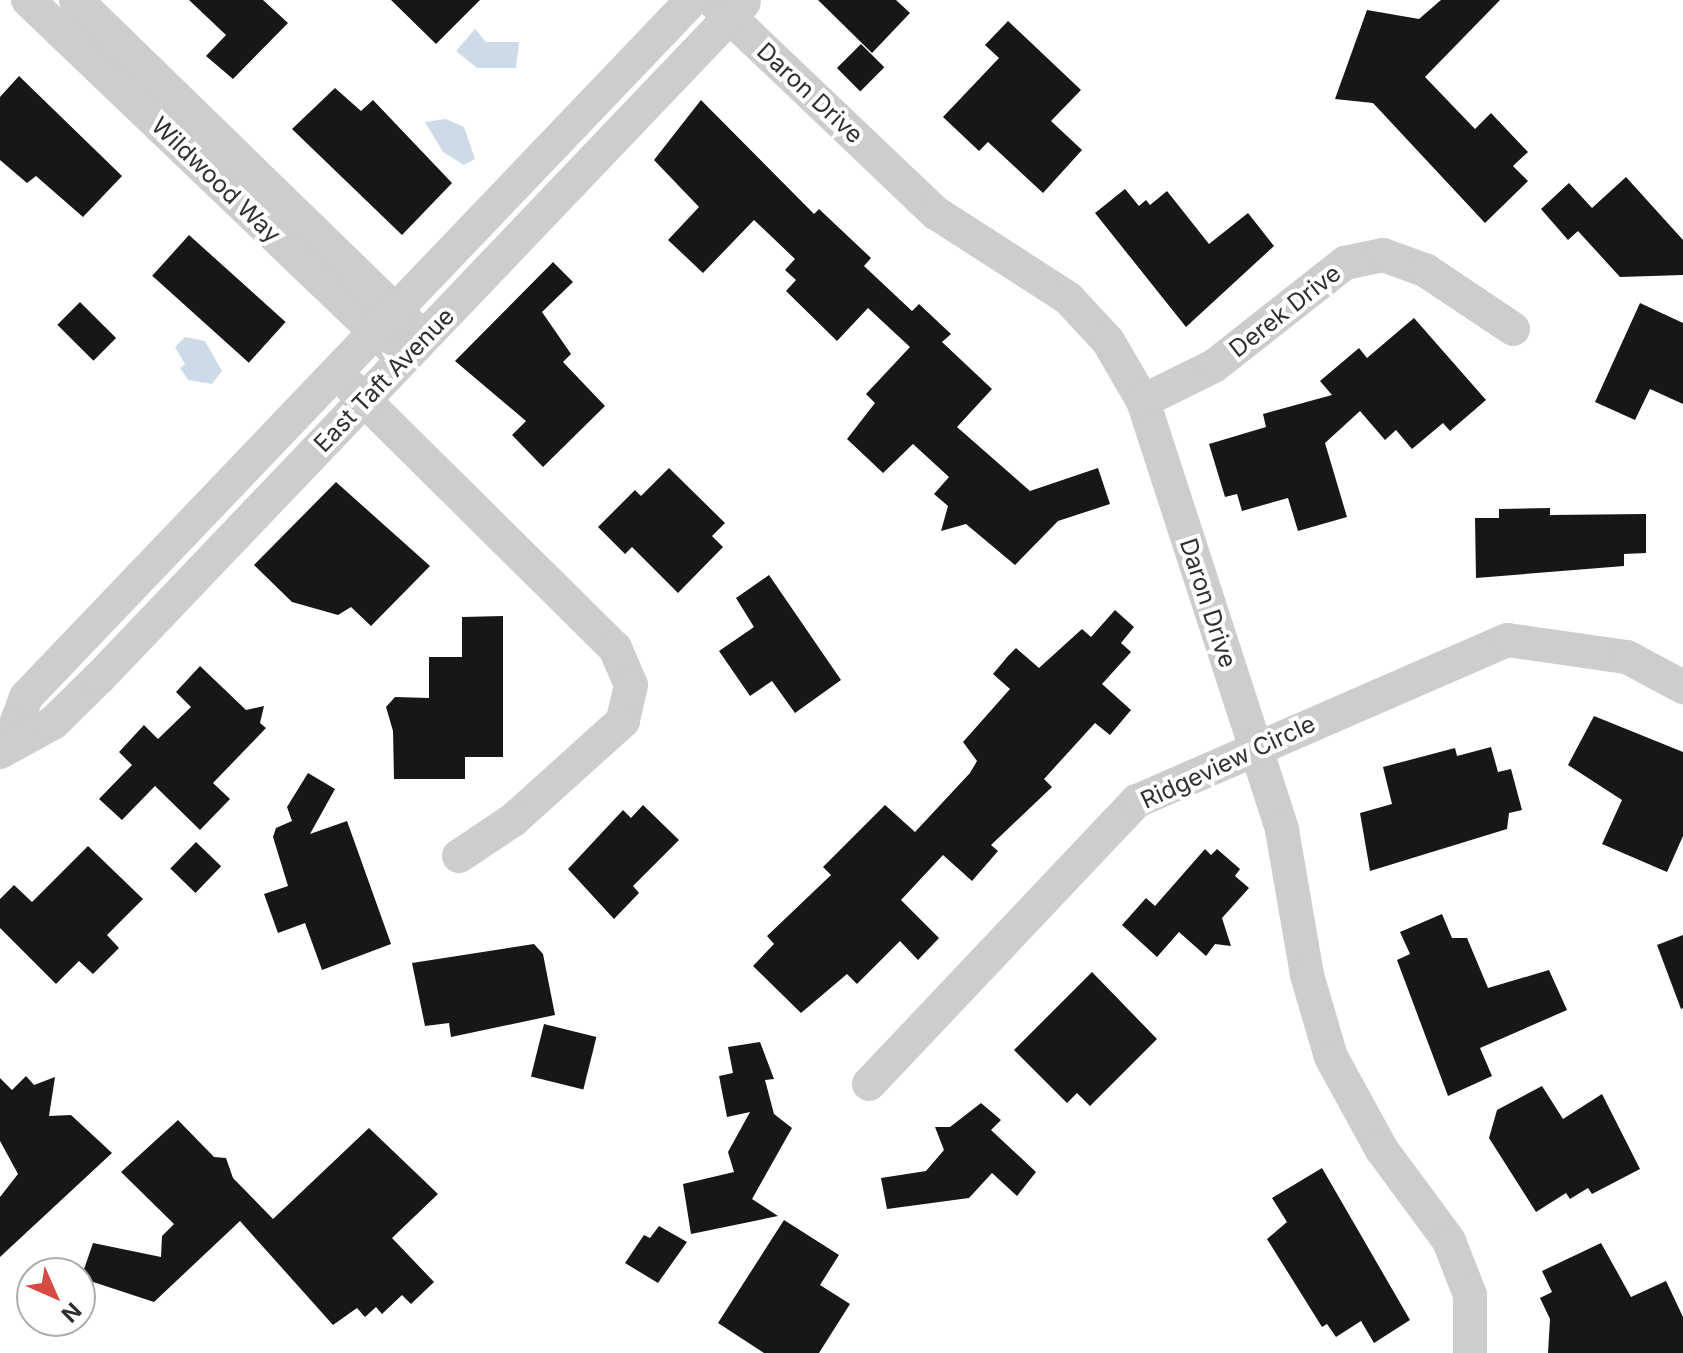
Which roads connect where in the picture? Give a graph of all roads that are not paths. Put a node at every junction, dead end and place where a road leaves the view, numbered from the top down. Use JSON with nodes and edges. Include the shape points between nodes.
{"nodes":[{"id":1,"x":28,"y":0,"type":"edge"},
{"id":2,"x":76,"y":0,"type":"edge"},
{"id":3,"x":692,"y":0,"type":"edge"},
{"id":4,"x":729,"y":6,"type":"edge"},
{"id":5,"x":200,"y":143,"type":"junction"},
{"id":6,"x":386,"y":322,"type":"junction"},
{"id":7,"x":1513,"y":329,"type":"dead end"},
{"id":8,"x":414,"y":349,"type":"junction"},
{"id":9,"x":337,"y":373,"type":"junction"},
{"id":10,"x":365,"y":401,"type":"junction"},
{"id":11,"x":1143,"y":401,"type":"junction"},
{"id":12,"x":1683,"y":687,"type":"edge"},
{"id":13,"x":3,"y":743,"type":"edge"},
{"id":14,"x":1254,"y":746,"type":"junction"},
{"id":15,"x":459,"y":856,"type":"dead end"},
{"id":16,"x":869,"y":1084,"type":"dead end"},
{"id":17,"x":1470,"y":1353,"type":"edge"}],
"edges":[{"from":1,"to":5,"type":"street","name":"Wildwood Way"},
{"from":2,"to":5,"type":"street","name":"Wildwood Way"},
{"from":3,"to":6,"type":"street","name":"East Taft Avenue"},
{"from":4,"to":8,"type":"street","name":"East Taft Avenue"},
{"from":4,"to":11,"type":"street","name":"Daron Drive","via":[[936,213],[1068,298],[1108,341]]},
{"from":5,"to":6,"type":"street","name":"Wildwood Way"},
{"from":6,"to":8,"type":"street","name":"Wildwood Way"},
{"from":6,"to":9,"type":"street","name":"East Taft Avenue"},
{"from":7,"to":11,"type":"street","name":"Derek Drive","via":[[1425,270],[1383,255],[1345,263],[1214,366]]},
{"from":8,"to":10,"type":"street","name":"East Taft Avenue"},
{"from":9,"to":10,"type":"street"},
{"from":9,"to":13,"type":"street","name":"East Taft Avenue","via":[[26,697]]},
{"from":10,"to":13,"type":"street","name":"East Taft Avenue","via":[[53,723]]},
{"from":10,"to":15,"type":"street","via":[[615,648],[631,685],[623,721],[513,820]]},
{"from":11,"to":14,"type":"street","name":"Daron Drive"},
{"from":12,"to":14,"type":"street","name":"Ridgeview Circle","via":[[1627,657],[1507,640]]},
{"from":14,"to":16,"type":"street","name":"Ridgeview Circle","via":[[1137,801]]},
{"from":14,"to":17,"type":"street","name":"Daron Drive","via":[[1282,830],[1307,975],[1331,1057],[1382,1150],[1449,1241],[1470,1295]]}]}
